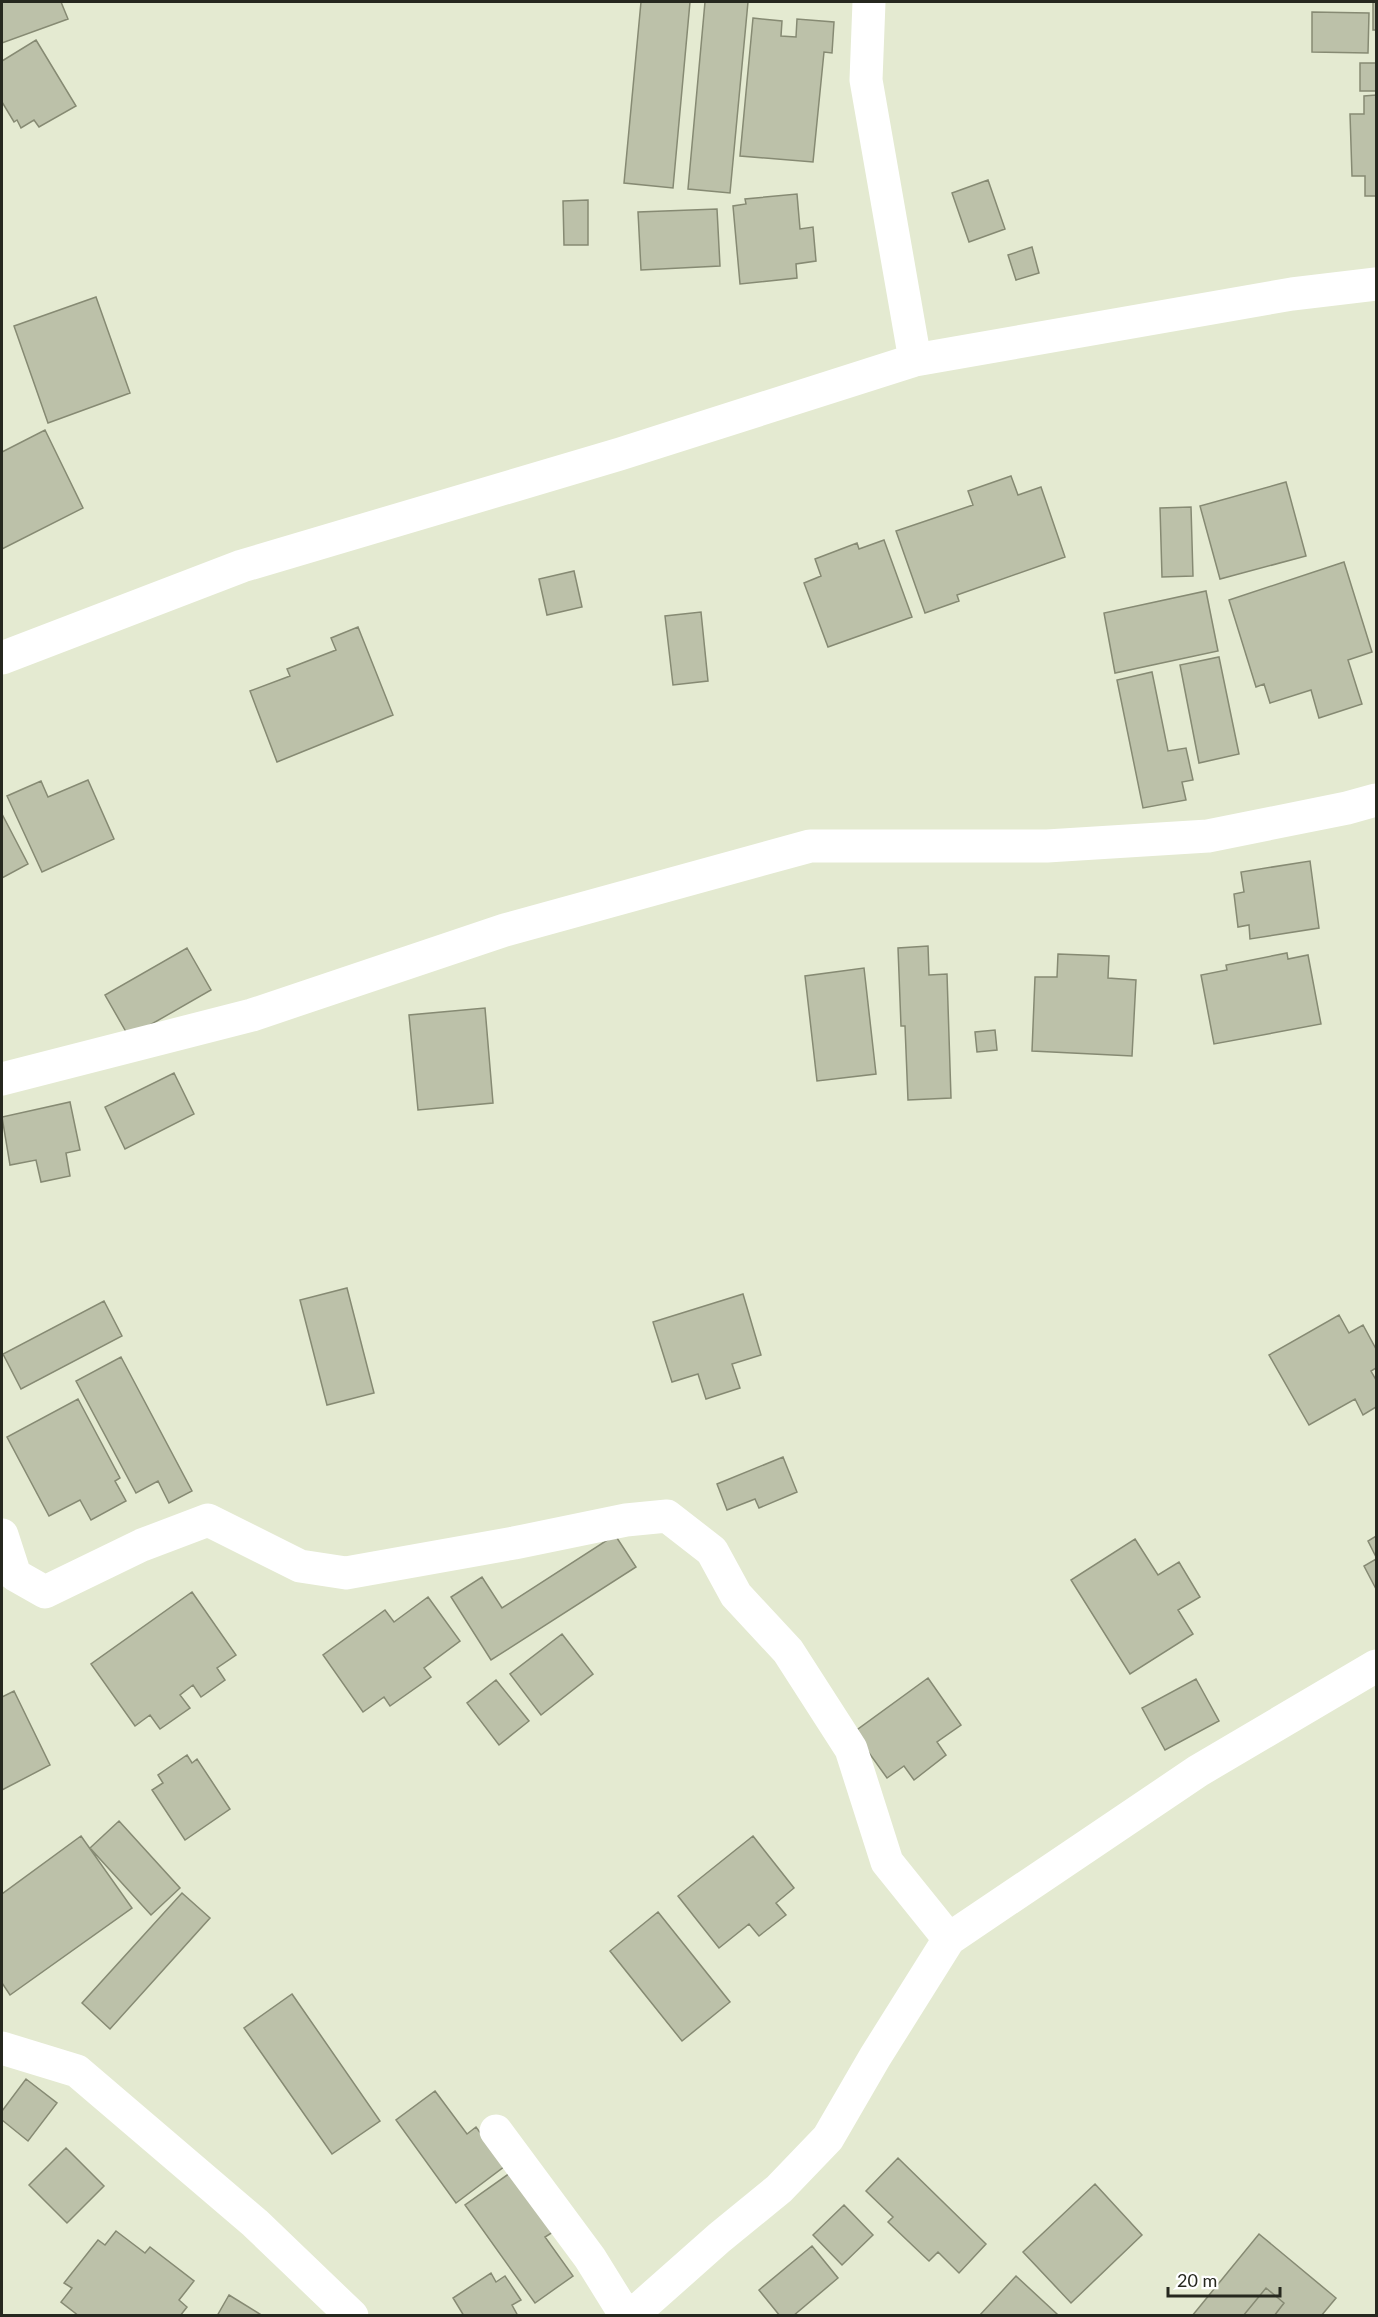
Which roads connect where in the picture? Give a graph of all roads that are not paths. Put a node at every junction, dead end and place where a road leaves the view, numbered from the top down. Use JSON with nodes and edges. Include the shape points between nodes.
{"nodes":[{"id":1,"x":869,"y":2,"type":"edge"},
{"id":2,"x":1377,"y":284,"type":"edge"},
{"id":3,"x":915,"y":360,"type":"junction"},
{"id":4,"x":2,"y":658,"type":"edge"},
{"id":5,"x":1377,"y":800,"type":"edge"},
{"id":6,"x":2,"y":1079,"type":"edge"},
{"id":7,"x":2,"y":1535,"type":"edge"},
{"id":8,"x":1377,"y":1666,"type":"edge"},
{"id":9,"x":949,"y":1939,"type":"junction"},
{"id":10,"x":2,"y":2048,"type":"edge"},
{"id":11,"x":496,"y":2131,"type":"dead end"},
{"id":12,"x":352,"y":2316,"type":"edge"},
{"id":13,"x":626,"y":2316,"type":"edge"},
{"id":14,"x":631,"y":2316,"type":"edge"}],
"edges":[{"from":1,"to":3,"type":"street","via":[[866,80]]},
{"from":2,"to":3,"type":"street","via":[[1292,294]]},
{"from":3,"to":4,"type":"street","via":[[620,454],[242,566]]},
{"from":5,"to":6,"type":"street","via":[[1208,836],[1047,846],[810,846],[505,930],[252,1015]]},
{"from":7,"to":9,"type":"street","via":[[15,1575],[45,1592],[142,1545],[208,1520],[300,1566],[346,1573],[626,1520],[667,1516],[712,1551],[736,1594],[788,1651],[850,1749],[887,1862]]},
{"from":8,"to":9,"type":"street","via":[[1198,1771]]},
{"from":9,"to":14,"type":"street","via":[[828,2138],[779,2189]]},
{"from":10,"to":12,"type":"street","via":[[77,2071],[255,2223]]},
{"from":11,"to":13,"type":"street","via":[[590,2258]]}]}
